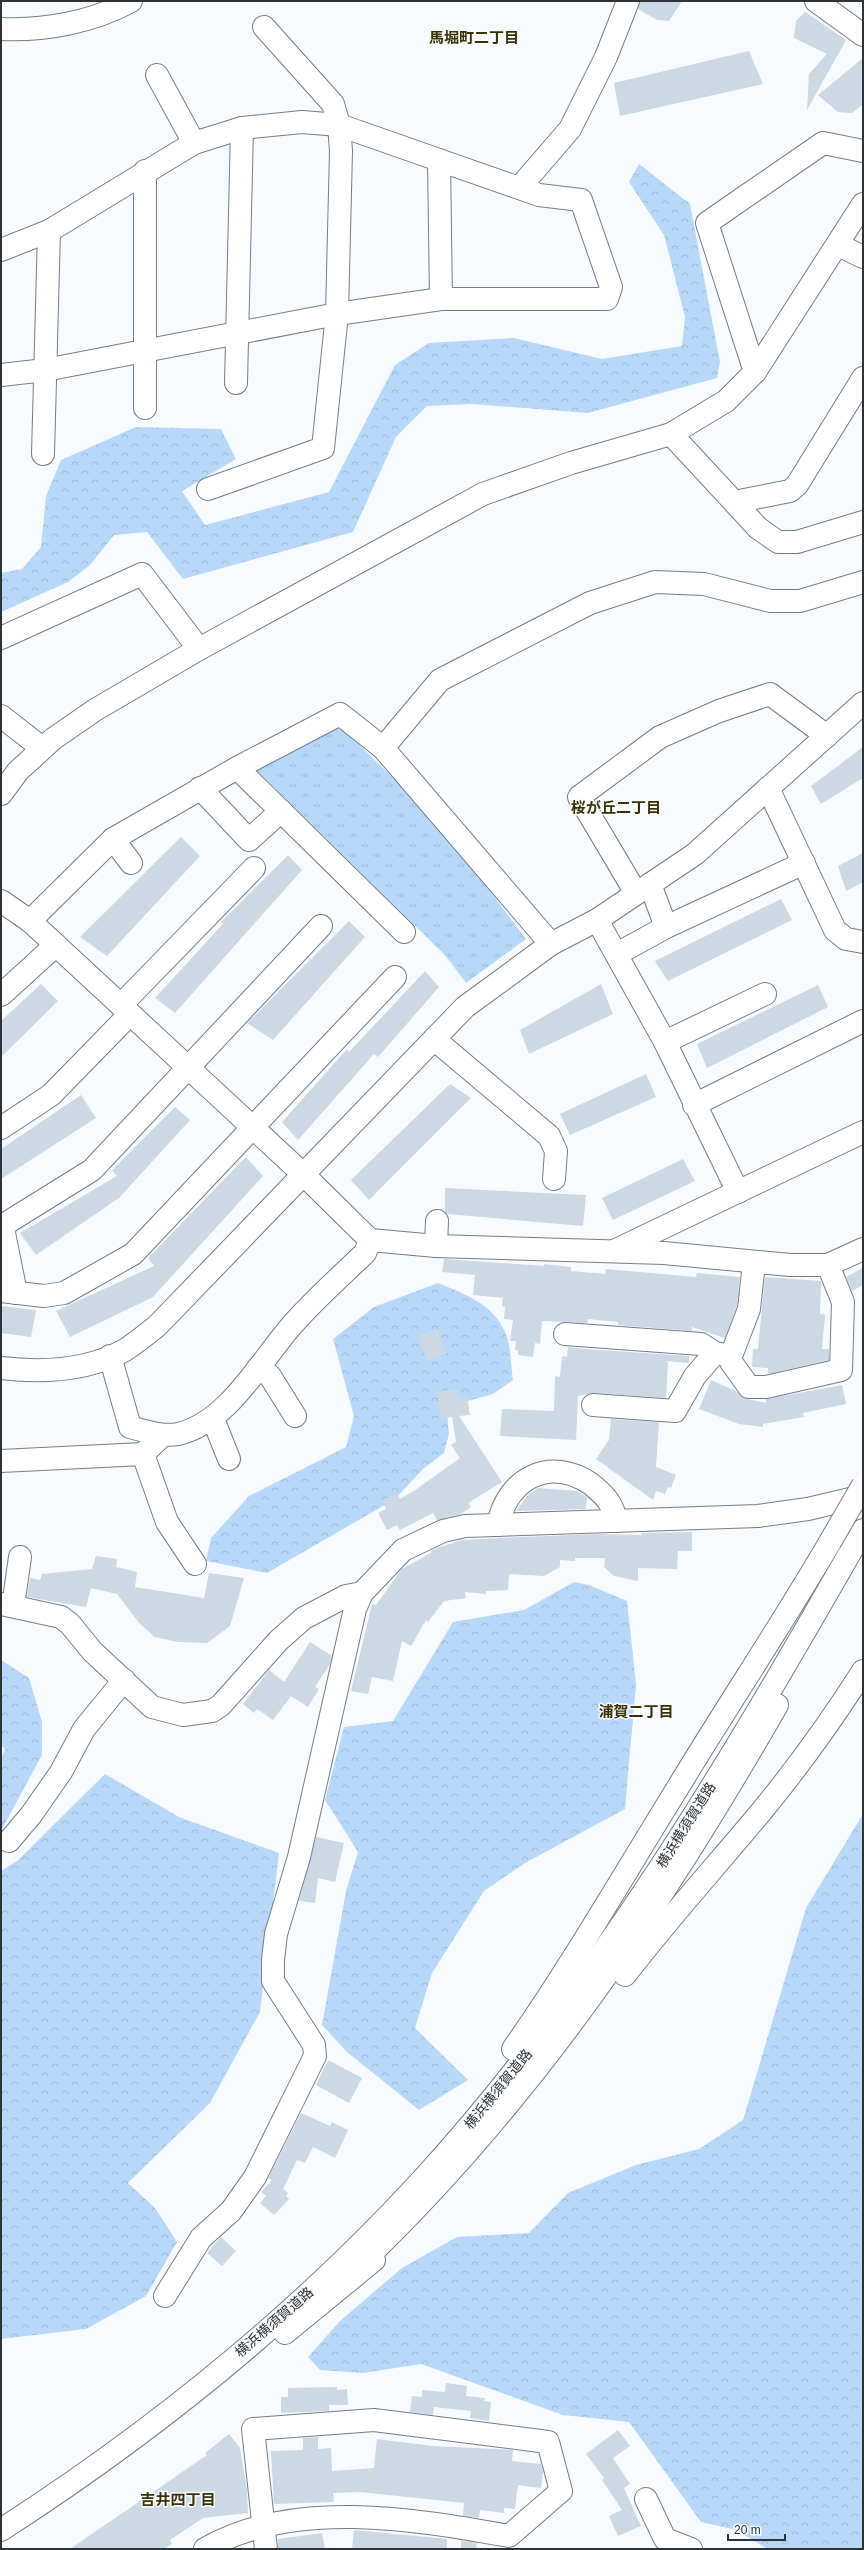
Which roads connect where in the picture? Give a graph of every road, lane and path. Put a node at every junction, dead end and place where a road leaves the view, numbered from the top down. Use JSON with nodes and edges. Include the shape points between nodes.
{"nodes":[{"id":1,"x":131,"y":1,"type":"edge"},
{"id":2,"x":628,"y":1,"type":"edge"},
{"id":3,"x":816,"y":1,"type":"edge"},
{"id":4,"x":264,"y":27,"type":"dead end"},
{"id":5,"x":1,"y":29,"type":"edge"},
{"id":6,"x":863,"y":35,"type":"edge"},
{"id":7,"x":157,"y":75,"type":"dead end"},
{"id":8,"x":339,"y":125,"type":"junction"},
{"id":9,"x":242,"y":128,"type":"junction"},
{"id":10,"x":194,"y":143,"type":"junction"},
{"id":11,"x":863,"y":151,"type":"edge"},
{"id":12,"x":440,"y":160,"type":"junction"},
{"id":13,"x":145,"y":171,"type":"junction"},
{"id":14,"x":520,"y":187,"type":"junction"},
{"id":15,"x":863,"y":204,"type":"edge"},
{"id":16,"x":49,"y":231,"type":"junction"},
{"id":17,"x":838,"y":245,"type":"junction"},
{"id":18,"x":1,"y":250,"type":"edge"},
{"id":19,"x":863,"y":257,"type":"edge"},
{"id":20,"x":441,"y":299,"type":"junction"},
{"id":21,"x":338,"y":314,"type":"junction"},
{"id":22,"x":239,"y":332,"type":"junction"},
{"id":23,"x":144,"y":349,"type":"junction"},
{"id":24,"x":45,"y":370,"type":"junction"},
{"id":25,"x":755,"y":372,"type":"junction"},
{"id":26,"x":1,"y":375,"type":"edge"},
{"id":27,"x":863,"y":378,"type":"edge"},
{"id":28,"x":236,"y":383,"type":"dead end"},
{"id":29,"x":145,"y":408,"type":"dead end"},
{"id":30,"x":672,"y":434,"type":"junction"},
{"id":31,"x":43,"y":454,"type":"dead end"},
{"id":32,"x":208,"y":489,"type":"dead end"},
{"id":33,"x":734,"y":502,"type":"junction"},
{"id":34,"x":863,"y":522,"type":"edge"},
{"id":35,"x":863,"y":582,"type":"edge"},
{"id":36,"x":1,"y":638,"type":"edge"},
{"id":37,"x":198,"y":649,"type":"junction"},
{"id":38,"x":863,"y":703,"type":"edge"},
{"id":39,"x":1,"y":716,"type":"edge"},
{"id":40,"x":826,"y":736,"type":"junction"},
{"id":41,"x":42,"y":748,"type":"junction"},
{"id":42,"x":383,"y":748,"type":"junction"},
{"id":43,"x":237,"y":768,"type":"junction"},
{"id":44,"x":200,"y":788,"type":"junction"},
{"id":45,"x":768,"y":788,"type":"junction"},
{"id":46,"x":1,"y":794,"type":"edge"},
{"id":47,"x":281,"y":811,"type":"junction"},
{"id":48,"x":113,"y":839,"type":"junction"},
{"id":49,"x":131,"y":863,"type":"dead end"},
{"id":50,"x":804,"y":863,"type":"junction"},
{"id":51,"x":254,"y":868,"type":"dead end"},
{"id":52,"x":643,"y":888,"type":"junction"},
{"id":53,"x":1,"y":901,"type":"edge"},
{"id":54,"x":597,"y":920,"type":"junction"},
{"id":55,"x":30,"y":921,"type":"junction"},
{"id":56,"x":321,"y":926,"type":"dead end"},
{"id":57,"x":666,"y":927,"type":"junction"},
{"id":58,"x":404,"y":932,"type":"dead end"},
{"id":59,"x":863,"y":942,"type":"edge"},
{"id":60,"x":551,"y":944,"type":"junction"},
{"id":61,"x":56,"y":945,"type":"junction"},
{"id":62,"x":616,"y":954,"type":"junction"},
{"id":63,"x":395,"y":977,"type":"dead end"},
{"id":64,"x":765,"y":994,"type":"dead end"},
{"id":65,"x":1,"y":995,"type":"edge"},
{"id":66,"x":125,"y":1010,"type":"junction"},
{"id":67,"x":863,"y":1021,"type":"edge"},
{"id":68,"x":434,"y":1039,"type":"junction"},
{"id":69,"x":665,"y":1042,"type":"junction"},
{"id":70,"x":188,"y":1067,"type":"junction"},
{"id":71,"x":694,"y":1105,"type":"junction"},
{"id":72,"x":252,"y":1126,"type":"junction"},
{"id":73,"x":1,"y":1128,"type":"edge"},
{"id":74,"x":863,"y":1132,"type":"edge"},
{"id":75,"x":304,"y":1175,"type":"junction"},
{"id":76,"x":554,"y":1179,"type":"dead end"},
{"id":77,"x":738,"y":1192,"type":"junction"},
{"id":78,"x":437,"y":1221,"type":"dead end"},
{"id":79,"x":3,"y":1222,"type":"edge"},
{"id":80,"x":370,"y":1240,"type":"junction"},
{"id":81,"x":436,"y":1246,"type":"junction"},
{"id":82,"x":863,"y":1249,"type":"edge"},
{"id":83,"x":610,"y":1253,"type":"junction"},
{"id":84,"x":754,"y":1263,"type":"junction"},
{"id":85,"x":828,"y":1265,"type":"junction"},
{"id":86,"x":9,"y":1292,"type":"edge"},
{"id":87,"x":565,"y":1334,"type":"dead end"},
{"id":88,"x":723,"y":1354,"type":"junction"},
{"id":89,"x":110,"y":1356,"type":"junction"},
{"id":90,"x":1,"y":1368,"type":"edge"},
{"id":91,"x":258,"y":1368,"type":"junction"},
{"id":92,"x":594,"y":1405,"type":"dead end"},
{"id":93,"x":295,"y":1416,"type":"dead end"},
{"id":94,"x":212,"y":1419,"type":"junction"},
{"id":95,"x":163,"y":1435,"type":"junction"},
{"id":96,"x":143,"y":1454,"type":"junction"},
{"id":97,"x":229,"y":1459,"type":"dead end"},
{"id":98,"x":1,"y":1461,"type":"edge"},
{"id":99,"x":863,"y":1485,"type":"edge"},
{"id":100,"x":863,"y":1496,"type":"edge"},
{"id":101,"x":617,"y":1521,"type":"junction"},
{"id":102,"x":498,"y":1525,"type":"junction"},
{"id":103,"x":862,"y":1540,"type":"edge"},
{"id":104,"x":20,"y":1557,"type":"dead end"},
{"id":105,"x":196,"y":1564,"type":"dead end"},
{"id":106,"x":362,"y":1593,"type":"junction"},
{"id":107,"x":7,"y":1605,"type":"edge"},
{"id":108,"x":863,"y":1671,"type":"edge"},
{"id":109,"x":124,"y":1680,"type":"junction"},
{"id":110,"x":9,"y":1841,"type":"dead end"},
{"id":111,"x":165,"y":2296,"type":"dead end"},
{"id":112,"x":290,"y":2310,"type":"junction"},
{"id":113,"x":285,"y":2333,"type":"junction"},
{"id":114,"x":646,"y":2499,"type":"dead end"},
{"id":115,"x":263,"y":2527,"type":"junction"},
{"id":116,"x":1,"y":2530,"type":"edge"},
{"id":117,"x":1,"y":2544,"type":"edge"},
{"id":118,"x":205,"y":2549,"type":"edge"},
{"id":119,"x":266,"y":2549,"type":"edge"},
{"id":120,"x":691,"y":2549,"type":"edge"}],
"edges":[{"from":1,"to":5,"type":"main road","via":[[96,16],[66,23],[39,28]]},
{"from":2,"to":14,"type":"main road","via":[[606,57],[570,129]]},
{"from":3,"to":6,"type":"main road"},
{"from":4,"to":8,"type":"main road","via":[[333,104]]},
{"from":7,"to":10,"type":"main road"},
{"from":8,"to":9,"type":"main road","via":[[302,122]]},
{"from":8,"to":12,"type":"main road"},
{"from":8,"to":21,"type":"main road","via":[[341,151]]},
{"from":9,"to":10,"type":"main road"},
{"from":9,"to":22,"type":"main road"},
{"from":10,"to":13,"type":"main road"},
{"from":11,"to":25,"type":"main road","via":[[823,143],[707,223]]},
{"from":12,"to":14,"type":"main road"},
{"from":12,"to":20,"type":"main road"},
{"from":13,"to":16,"type":"main road"},
{"from":13,"to":23,"type":"main road"},
{"from":14,"to":20,"type":"main road","via":[[539,195],[581,200],[611,287],[607,299]]},
{"from":15,"to":17,"type":"main road"},
{"from":16,"to":18,"type":"main road"},
{"from":16,"to":24,"type":"main road"},
{"from":17,"to":19,"type":"main road"},
{"from":17,"to":25,"type":"main road"},
{"from":20,"to":21,"type":"main road"},
{"from":21,"to":22,"type":"main road"},
{"from":21,"to":32,"type":"main road","via":[[323,448]]},
{"from":22,"to":23,"type":"main road"},
{"from":22,"to":28,"type":"main road"},
{"from":23,"to":24,"type":"main road"},
{"from":23,"to":29,"type":"main road"},
{"from":24,"to":26,"type":"main road"},
{"from":24,"to":31,"type":"main road"},
{"from":25,"to":30,"type":"main road","via":[[726,401]]},
{"from":27,"to":33,"type":"main road","via":[[797,485],[790,491]]},
{"from":30,"to":33,"type":"main road"},
{"from":30,"to":37,"type":"main road","via":[[571,463],[483,494]]},
{"from":33,"to":34,"type":"main road","via":[[758,528],[778,542],[797,542]]},
{"from":35,"to":42,"type":"main road","via":[[800,601],[770,600],[704,584],[655,582],[590,603],[440,680]]},
{"from":36,"to":37,"type":"main road","via":[[142,574]]},
{"from":37,"to":41,"type":"main road","via":[[95,710]]},
{"from":38,"to":40,"type":"main road"},
{"from":39,"to":41,"type":"main road"},
{"from":40,"to":45,"type":"main road"},
{"from":40,"to":52,"type":"main road","via":[[770,694],[719,711],[660,738],[579,797]]},
{"from":41,"to":46,"type":"main road","via":[[18,771]]},
{"from":42,"to":43,"type":"main road","via":[[340,714]]},
{"from":42,"to":60,"type":"main road"},
{"from":43,"to":44,"type":"main road"},
{"from":43,"to":47,"type":"main road"},
{"from":44,"to":47,"type":"main road","via":[[249,840]]},
{"from":44,"to":48,"type":"main road"},
{"from":45,"to":50,"type":"main road"},
{"from":45,"to":52,"type":"main road","via":[[695,854]]},
{"from":47,"to":58,"type":"main road"},
{"from":48,"to":49,"type":"main road"},
{"from":48,"to":55,"type":"main road"},
{"from":50,"to":57,"type":"main road"},
{"from":50,"to":59,"type":"main road","via":[[835,930],[846,939]]},
{"from":51,"to":66,"type":"main road"},
{"from":52,"to":54,"type":"main road"},
{"from":52,"to":57,"type":"main road"},
{"from":53,"to":55,"type":"main road"},
{"from":54,"to":60,"type":"main road"},
{"from":54,"to":62,"type":"main road"},
{"from":55,"to":61,"type":"main road"},
{"from":56,"to":70,"type":"main road"},
{"from":57,"to":62,"type":"main road"},
{"from":60,"to":68,"type":"main road","via":[[465,1007]]},
{"from":61,"to":65,"type":"main road"},
{"from":61,"to":66,"type":"main road"},
{"from":62,"to":69,"type":"main road"},
{"from":63,"to":72,"type":"main road"},
{"from":64,"to":69,"type":"main road"},
{"from":66,"to":70,"type":"main road"},
{"from":66,"to":73,"type":"main road","via":[[51,1095]]},
{"from":67,"to":71,"type":"main road"},
{"from":68,"to":75,"type":"main road"},
{"from":68,"to":76,"type":"main road","via":[[549,1136],[556,1151]]},
{"from":69,"to":71,"type":"main road"},
{"from":70,"to":72,"type":"main road"},
{"from":70,"to":79,"type":"main road","via":[[92,1170]]},
{"from":71,"to":77,"type":"main road"},
{"from":72,"to":75,"type":"main road"},
{"from":72,"to":86,"type":"main road","via":[[133,1254],[64,1293],[44,1296]]},
{"from":74,"to":77,"type":"main road"},
{"from":75,"to":80,"type":"main road"},
{"from":75,"to":89,"type":"main road","via":[[157,1326],[125,1350]]},
{"from":77,"to":83,"type":"main road"},
{"from":78,"to":81,"type":"main road"},
{"from":79,"to":86,"type":"main road"},
{"from":80,"to":81,"type":"main road"},
{"from":80,"to":91,"type":"main road","via":[[365,1253],[293,1324]]},
{"from":81,"to":83,"type":"main road"},
{"from":82,"to":85,"type":"main road"},
{"from":83,"to":84,"type":"main road","via":[[664,1253]]},
{"from":84,"to":85,"type":"main road"},
{"from":84,"to":88,"type":"main road","via":[[749,1309]]},
{"from":85,"to":88,"type":"main road","via":[[843,1302],[841,1370],[766,1387],[749,1387]]},
{"from":87,"to":88,"type":"main road","via":[[701,1344]]},
{"from":88,"to":92,"type":"main road","via":[[695,1376],[675,1411]]},
{"from":89,"to":90,"type":"main road","via":[[93,1363],[59,1370],[29,1371]]},
{"from":89,"to":95,"type":"main road","via":[[130,1427]]},
{"from":91,"to":93,"type":"main road","via":[[270,1376]]},
{"from":91,"to":94,"type":"main road"},
{"from":94,"to":95,"type":"main road","via":[[178,1434]]},
{"from":94,"to":97,"type":"main road"},
{"from":95,"to":96,"type":"main road"},
{"from":96,"to":98,"type":"main road"},
{"from":96,"to":105,"type":"main road","via":[[167,1522]]},
{"from":99,"to":112,"type":"main road","bridge":true,"via":[[784,1619],[711,1733],[572,1963],[508,2056],[399,2195]]},
{"from":100,"to":101,"type":"main road","via":[[808,1509],[758,1516]]},
{"from":101,"to":102,"type":"main road"},
{"from":101,"to":102,"type":"main road","via":[[610,1503],[598,1490],[581,1478],[568,1473],[550,1472],[534,1475],[514,1489],[501,1509]]},
{"from":102,"to":106,"type":"main road","via":[[465,1526],[423,1540],[403,1550]]},
{"from":103,"to":112,"type":"main road","name":"横浜横須賀道路","via":[[690,1820],[617,1932],[538,2040],[423,2178],[355,2249]]},
{"from":103,"to":113,"type":"main road","name":"横浜横須賀道路","via":[[691,1851],[566,2034],[507,2107],[417,2208]]},
{"from":104,"to":107,"type":"main road"},
{"from":106,"to":109,"type":"main road","via":[[346,1596],[304,1618],[279,1640],[221,1705],[212,1711],[183,1715],[152,1707]]},
{"from":106,"to":111,"type":"main road","via":[[355,1609],[327,1738],[275,1941],[273,1981],[314,2045],[315,2056],[255,2177],[231,2211],[201,2238]]},
{"from":107,"to":109,"type":"main road","via":[[61,1617],[92,1651]]},
{"from":108,"to":113,"type":"main road","via":[[825,1728],[762,1810],[645,1949],[510,2121],[427,2210],[369,2264]]},
{"from":109,"to":110,"type":"main road","via":[[84,1729],[52,1784]]},
{"from":112,"to":116,"type":"main road","name":"横浜横須賀道路","via":[[98,2466]]},
{"from":113,"to":117,"type":"main road","name":"横浜横須賀道路","via":[[187,2415],[93,2484]]},
{"from":114,"to":120,"type":"main road","via":[[665,2539]]},
{"from":115,"to":115,"type":"main road","via":[[351,2516],[453,2526],[509,2536],[561,2491],[548,2442],[374,2420],[253,2429]]},
{"from":115,"to":118,"type":"main road","via":[[243,2531]]},
{"from":115,"to":119,"type":"main road"}]}
